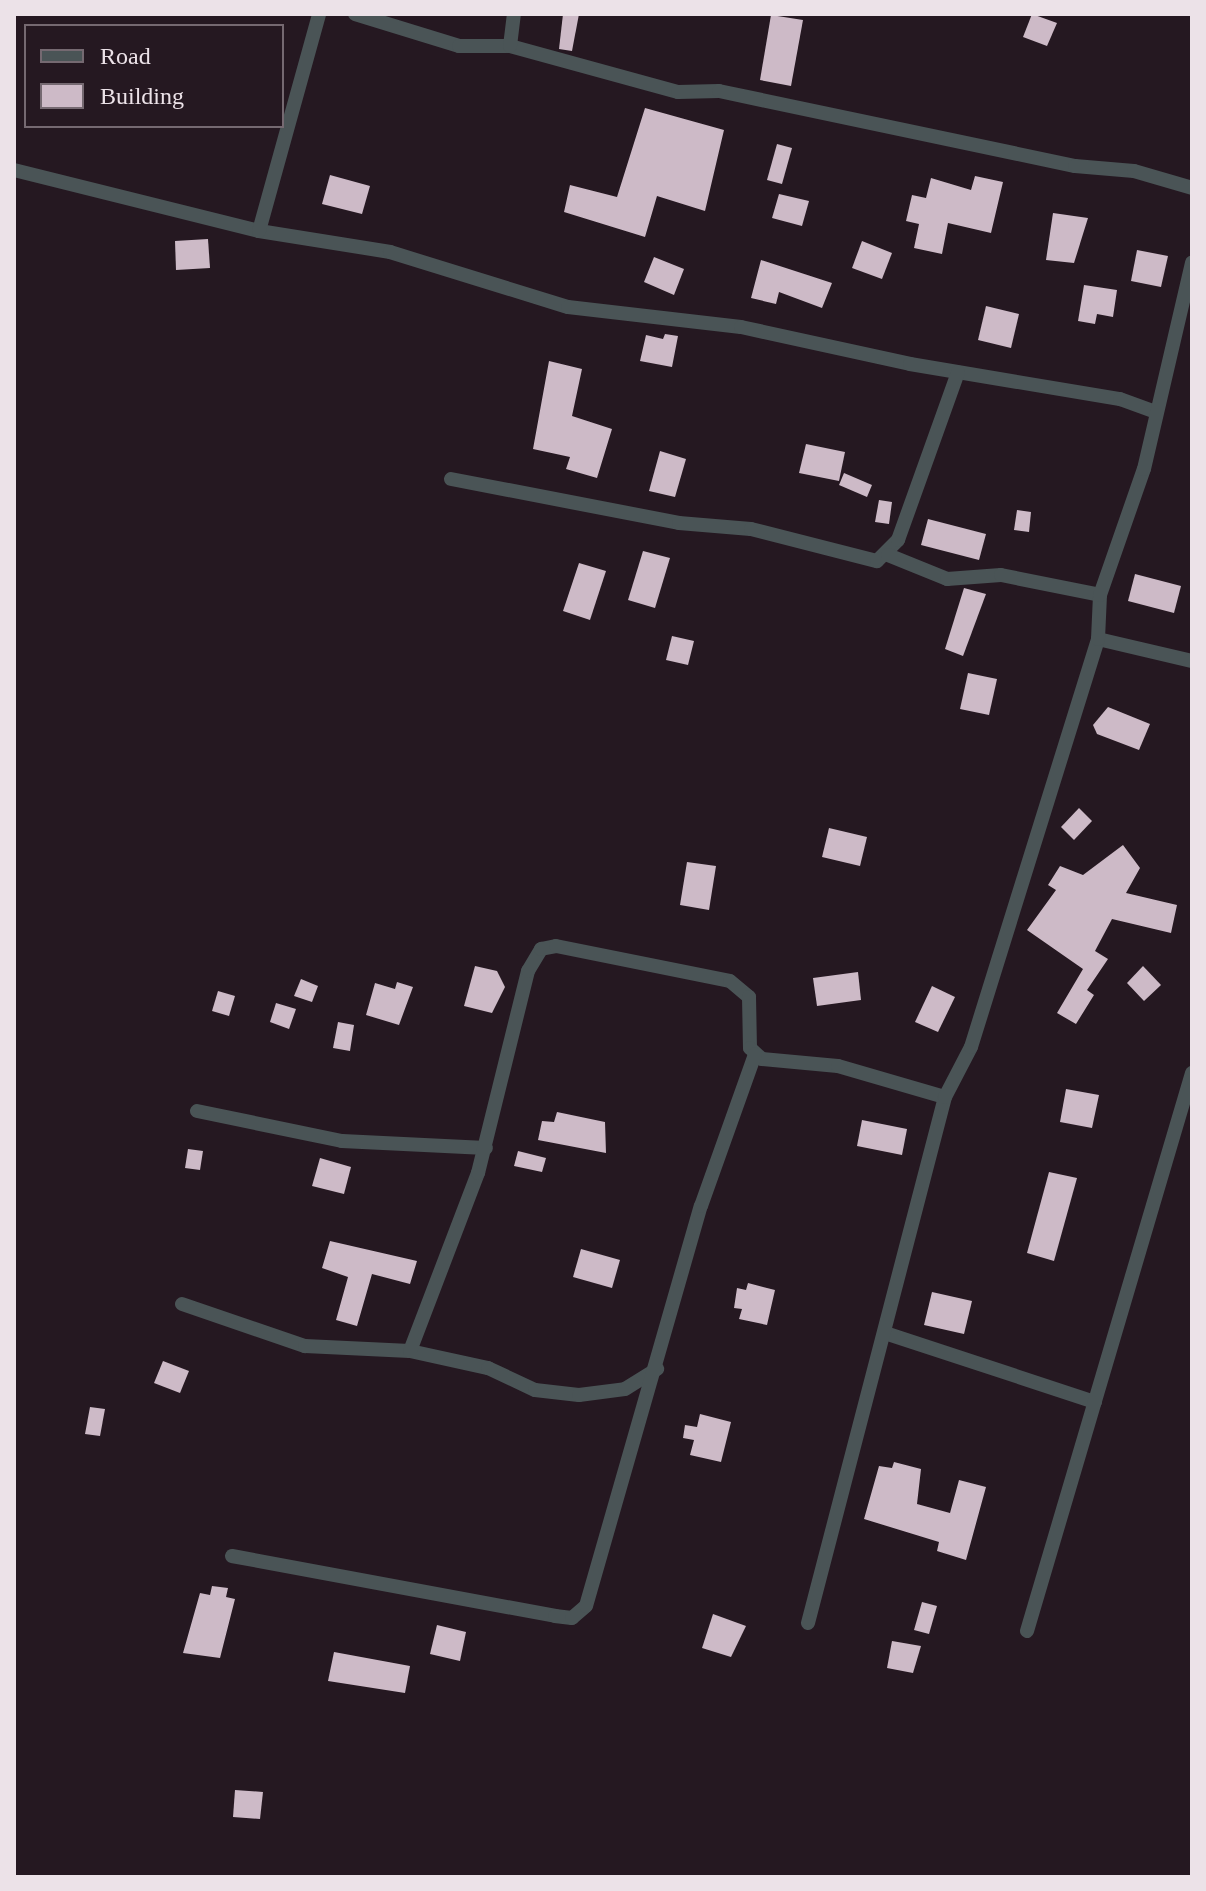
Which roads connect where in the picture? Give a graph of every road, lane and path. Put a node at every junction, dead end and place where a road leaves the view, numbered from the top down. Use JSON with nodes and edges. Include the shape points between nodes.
{"nodes":[{"id":1,"x":319,"y":14,"type":"edge"},
{"id":2,"x":355,"y":14,"type":"edge"},
{"id":3,"x":514,"y":14,"type":"edge"},
{"id":4,"x":510,"y":46,"type":"junction"},
{"id":5,"x":14,"y":170,"type":"edge"},
{"id":6,"x":1192,"y":188,"type":"edge"},
{"id":7,"x":259,"y":231,"type":"junction"},
{"id":8,"x":1192,"y":262,"type":"edge"},
{"id":9,"x":958,"y":372,"type":"junction"},
{"id":10,"x":1156,"y":412,"type":"junction"},
{"id":11,"x":451,"y":479,"type":"dead end"},
{"id":12,"x":888,"y":555,"type":"junction"},
{"id":13,"x":1100,"y":595,"type":"junction"},
{"id":14,"x":1098,"y":639,"type":"junction"},
{"id":15,"x":1192,"y":661,"type":"edge"},
{"id":16,"x":755,"y":1054,"type":"junction"},
{"id":17,"x":1192,"y":1073,"type":"edge"},
{"id":18,"x":945,"y":1097,"type":"junction"},
{"id":19,"x":197,"y":1111,"type":"dead end"},
{"id":20,"x":486,"y":1148,"type":"junction"},
{"id":21,"x":182,"y":1304,"type":"dead end"},
{"id":22,"x":885,"y":1333,"type":"junction"},
{"id":23,"x":410,"y":1351,"type":"junction"},
{"id":24,"x":657,"y":1369,"type":"junction"},
{"id":25,"x":1095,"y":1402,"type":"junction"},
{"id":26,"x":232,"y":1556,"type":"dead end"},
{"id":27,"x":808,"y":1623,"type":"dead end"},
{"id":28,"x":1027,"y":1631,"type":"dead end"}],
"edges":[{"from":1,"to":7,"type":"street"},
{"from":2,"to":4,"type":"street","via":[[459,46]]},
{"from":3,"to":4,"type":"street"},
{"from":4,"to":6,"type":"street","via":[[678,92],[719,91],[1075,166],[1134,171]]},
{"from":5,"to":7,"type":"street"},
{"from":7,"to":9,"type":"street","via":[[390,252],[568,307],[741,327]]},
{"from":8,"to":10,"type":"street"},
{"from":9,"to":10,"type":"street","via":[[1120,399]]},
{"from":9,"to":12,"type":"street"},
{"from":10,"to":13,"type":"street","via":[[1144,469]]},
{"from":11,"to":12,"type":"street","via":[[679,523],[751,529],[877,561]]},
{"from":12,"to":13,"type":"street","via":[[947,579],[1001,575]]},
{"from":13,"to":14,"type":"street"},
{"from":14,"to":15,"type":"street"},
{"from":14,"to":18,"type":"street","via":[[971,1047]]},
{"from":16,"to":18,"type":"street","via":[[838,1066]]},
{"from":16,"to":20,"type":"street","via":[[749,997],[730,981],[547,946],[535,954],[528,971]]},
{"from":16,"to":24,"type":"street","via":[[701,1206]]},
{"from":17,"to":25,"type":"street"},
{"from":18,"to":22,"type":"street"},
{"from":19,"to":20,"type":"street","via":[[342,1141]]},
{"from":20,"to":23,"type":"street"},
{"from":21,"to":23,"type":"street","via":[[305,1346]]},
{"from":22,"to":25,"type":"street"},
{"from":22,"to":27,"type":"street"},
{"from":23,"to":24,"type":"street","via":[[488,1368],[535,1390],[579,1395],[625,1389]]},
{"from":24,"to":26,"type":"street","via":[[586,1606],[572,1618]]},
{"from":25,"to":28,"type":"street"}]}
